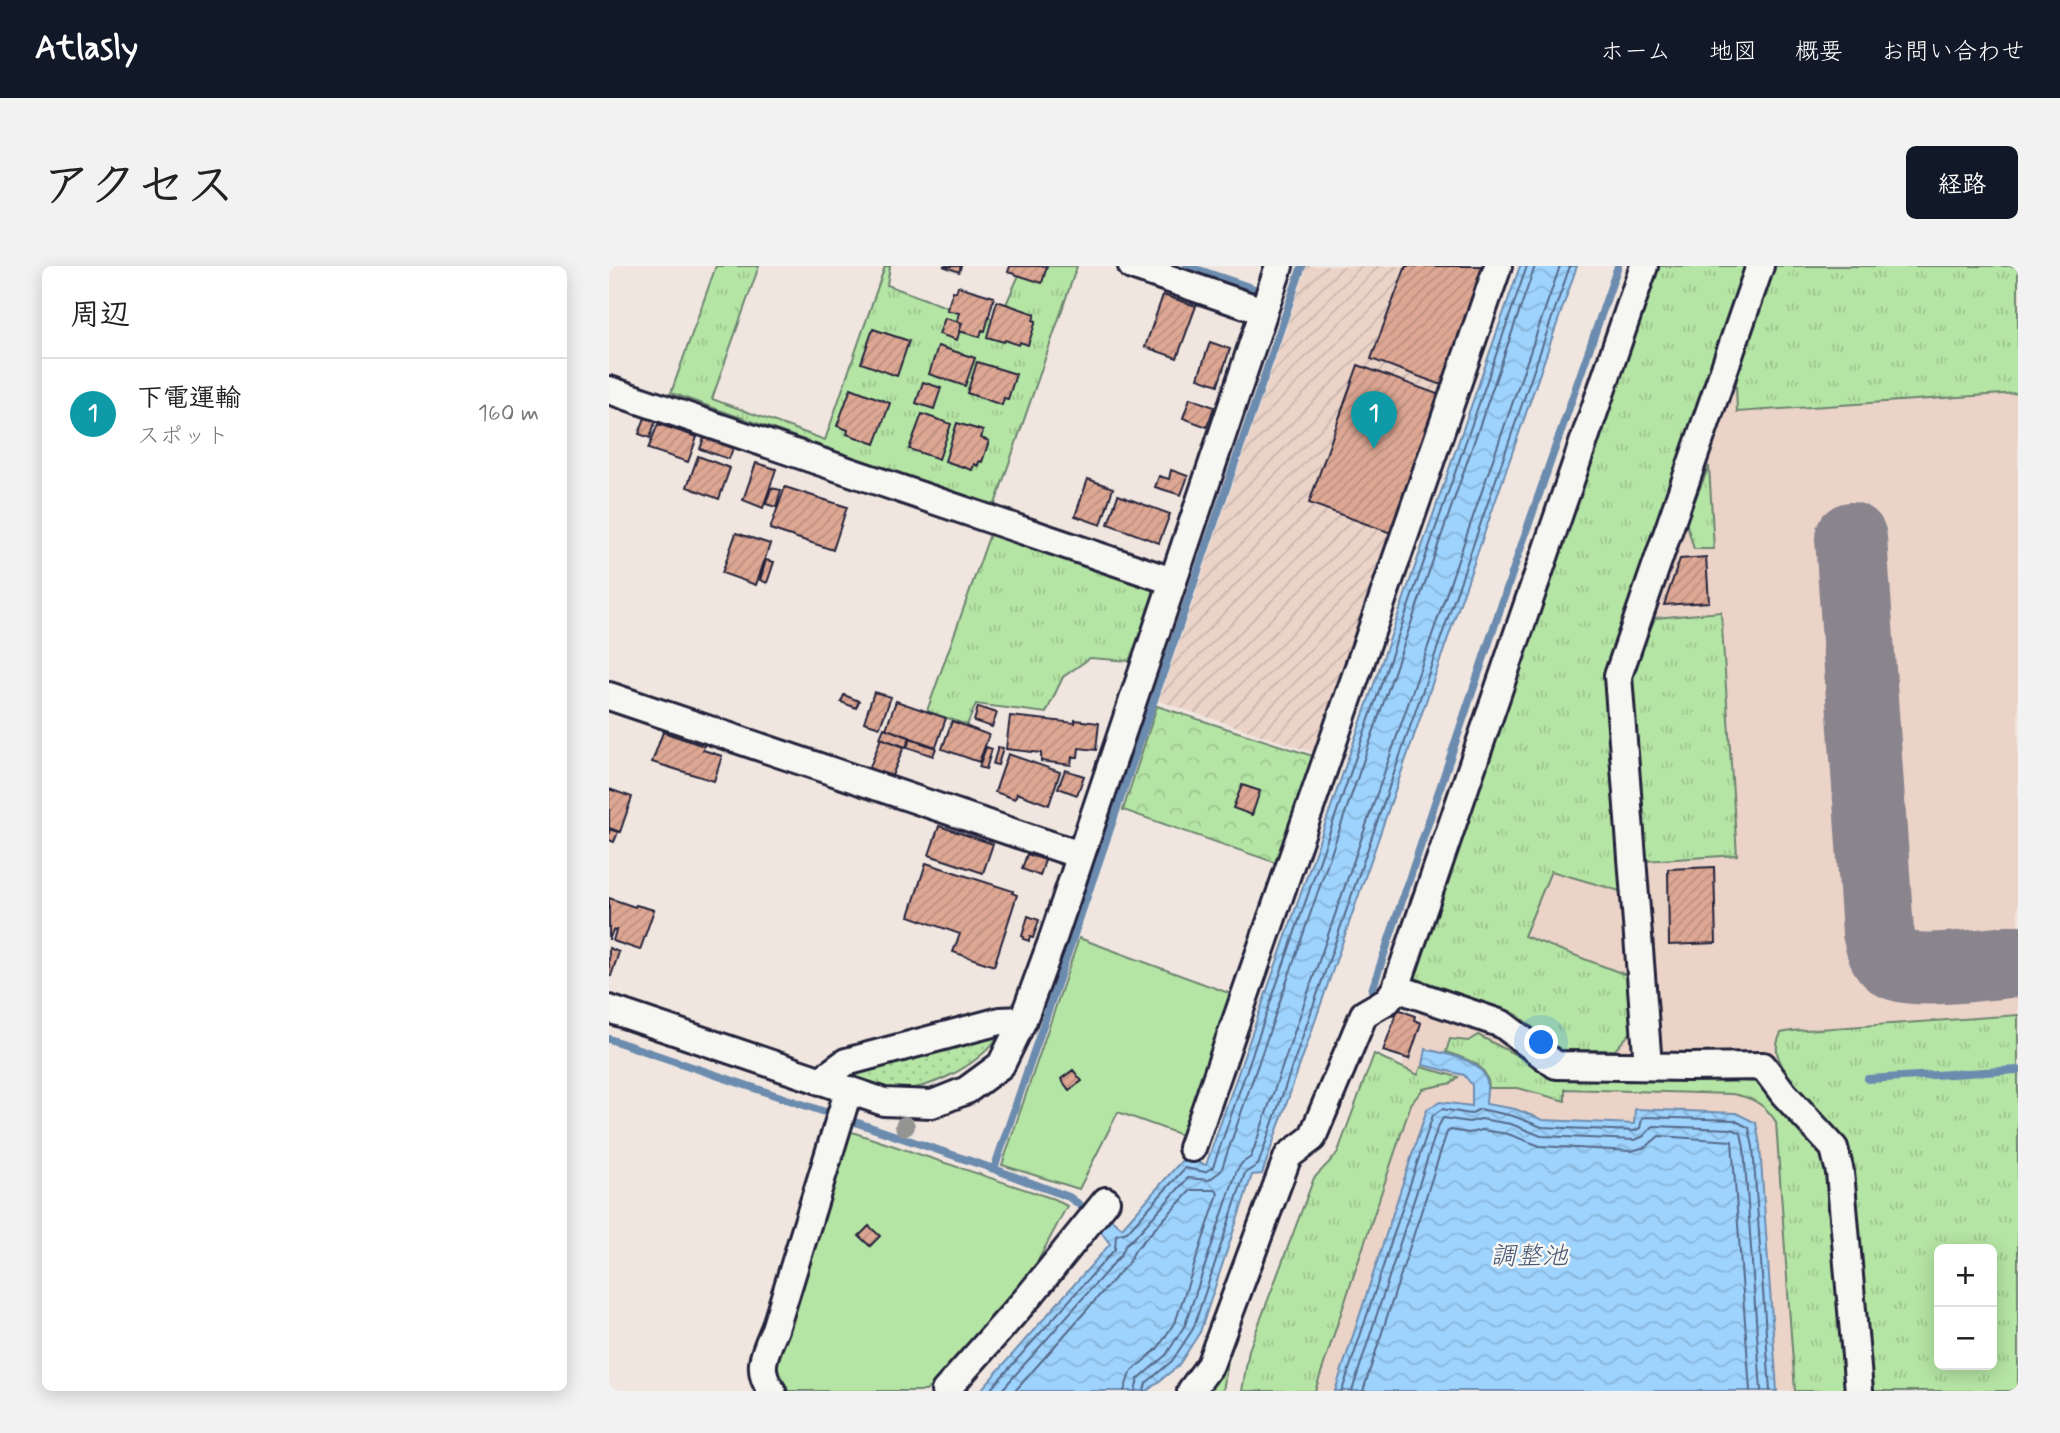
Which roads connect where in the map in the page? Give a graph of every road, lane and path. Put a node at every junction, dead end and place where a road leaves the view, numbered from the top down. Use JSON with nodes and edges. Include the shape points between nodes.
{"nodes":[{"id":1,"x":1132,"y":266,"type":"edge"},
{"id":2,"x":1279,"y":266,"type":"edge"},
{"id":3,"x":1498,"y":266,"type":"edge"},
{"id":4,"x":1644,"y":266,"type":"edge"},
{"id":5,"x":1760,"y":266,"type":"edge"},
{"id":6,"x":1263,"y":311,"type":"junction"},
{"id":7,"x":609,"y":390,"type":"edge"},
{"id":8,"x":1172,"y":581,"type":"junction"},
{"id":9,"x":609,"y":696,"type":"edge"},
{"id":10,"x":1080,"y":855,"type":"junction"},
{"id":11,"x":1396,"y":988,"type":"junction"},
{"id":12,"x":609,"y":1009,"type":"edge"},
{"id":13,"x":1023,"y":1020,"type":"junction"},
{"id":14,"x":1648,"y":1066,"type":"junction"},
{"id":15,"x":820,"y":1082,"type":"junction"},
{"id":16,"x":845,"y":1106,"type":"junction"},
{"id":17,"x":1192,"y":1148,"type":"dead end"},
{"id":18,"x":1094,"y":1215,"type":"dead end"},
{"id":19,"x":772,"y":1391,"type":"edge"},
{"id":20,"x":945,"y":1391,"type":"edge"},
{"id":21,"x":1191,"y":1391,"type":"edge"},
{"id":22,"x":1859,"y":1391,"type":"edge"}],
"edges":[{"from":1,"to":6,"type":"street"},
{"from":2,"to":6,"type":"street"},
{"from":3,"to":17,"type":"street"},
{"from":4,"to":11,"type":"street"},
{"from":5,"to":14,"type":"street","via":[[1618,676]]},
{"from":6,"to":8,"type":"street"},
{"from":7,"to":8,"type":"street"},
{"from":8,"to":10,"type":"street"},
{"from":9,"to":10,"type":"street"},
{"from":10,"to":13,"type":"street"},
{"from":11,"to":14,"type":"street","via":[[1502,1024],[1556,1065]]},
{"from":11,"to":21,"type":"street","via":[[1388,1000],[1364,1014],[1312,1139],[1288,1156],[1210,1365]]},
{"from":12,"to":15,"type":"street"},
{"from":13,"to":15,"type":"street","via":[[1000,1021],[845,1062]]},
{"from":13,"to":16,"type":"street","via":[[1001,1065],[967,1090],[932,1104]]},
{"from":14,"to":22,"type":"street","via":[[1763,1066],[1834,1148],[1840,1172]]},
{"from":15,"to":16,"type":"street"},
{"from":16,"to":19,"type":"street","via":[[766,1350],[764,1380]]},
{"from":18,"to":20,"type":"street"}]}
